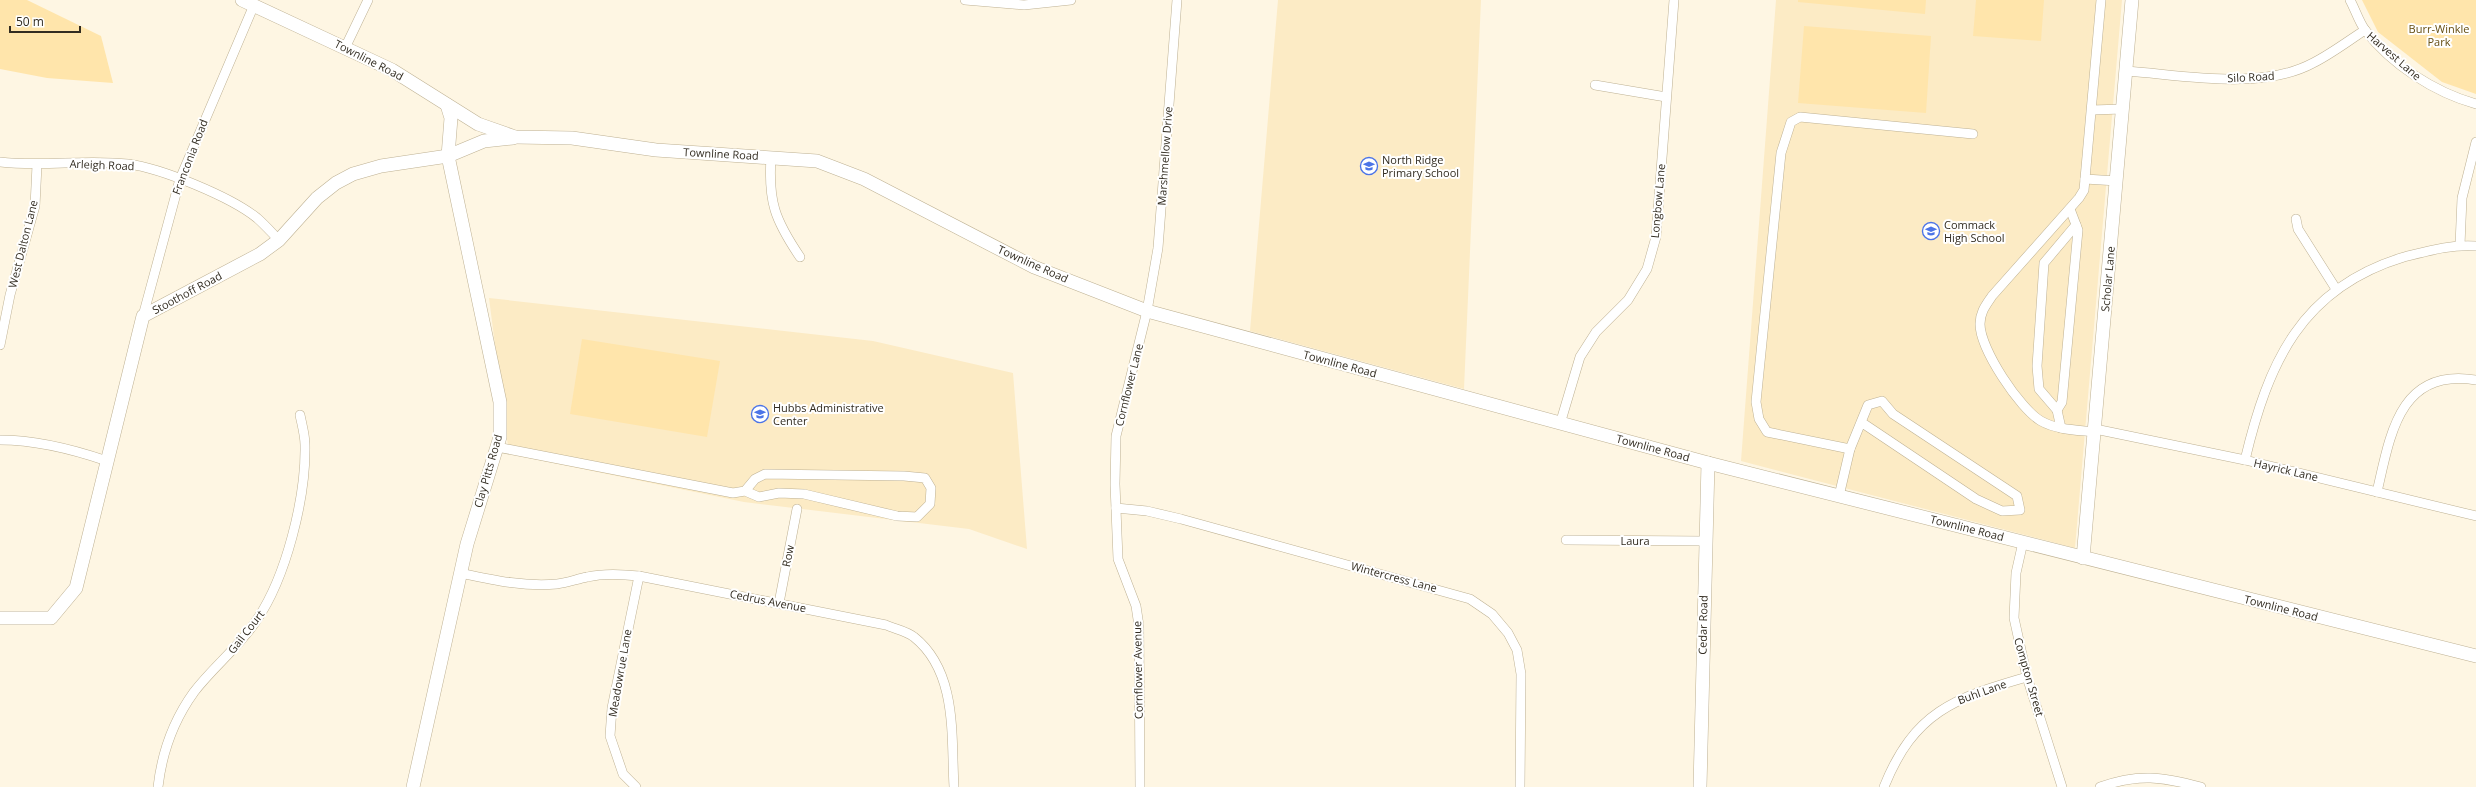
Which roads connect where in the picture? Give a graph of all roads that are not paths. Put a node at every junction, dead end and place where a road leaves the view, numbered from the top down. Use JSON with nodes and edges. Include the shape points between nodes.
{"nodes":[{"id":1,"x":368,"y":0,"type":"edge"},
{"id":2,"x":965,"y":0,"type":"edge"},
{"id":3,"x":1071,"y":0,"type":"edge"},
{"id":4,"x":1176,"y":0,"type":"edge"},
{"id":5,"x":1674,"y":0,"type":"edge"},
{"id":6,"x":2101,"y":0,"type":"edge"},
{"id":7,"x":2132,"y":0,"type":"edge"},
{"id":8,"x":2350,"y":0,"type":"edge"},
{"id":9,"x":248,"y":3,"type":"edge"},
{"id":10,"x":2365,"y":30,"type":"junction"},
{"id":11,"x":345,"y":48,"type":"junction"},
{"id":12,"x":2126,"y":71,"type":"junction"},
{"id":13,"x":1595,"y":85,"type":"dead end"},
{"id":14,"x":1666,"y":97,"type":"junction"},
{"id":15,"x":2476,"y":104,"type":"edge"},
{"id":16,"x":447,"y":105,"type":"junction"},
{"id":17,"x":2123,"y":109,"type":"junction"},
{"id":18,"x":2092,"y":110,"type":"junction"},
{"id":19,"x":1973,"y":134,"type":"dead end"},
{"id":20,"x":515,"y":137,"type":"junction"},
{"id":21,"x":2476,"y":142,"type":"edge"},
{"id":22,"x":448,"y":156,"type":"junction"},
{"id":23,"x":771,"y":157,"type":"junction"},
{"id":24,"x":0,"y":162,"type":"edge"},
{"id":25,"x":37,"y":165,"type":"junction"},
{"id":26,"x":180,"y":179,"type":"junction"},
{"id":27,"x":2085,"y":180,"type":"junction"},
{"id":28,"x":2116,"y":181,"type":"junction"},
{"id":29,"x":2070,"y":209,"type":"junction"},
{"id":30,"x":2296,"y":219,"type":"dead end"},
{"id":31,"x":2076,"y":225,"type":"junction"},
{"id":32,"x":279,"y":240,"type":"junction"},
{"id":33,"x":2460,"y":245,"type":"junction"},
{"id":34,"x":2476,"y":246,"type":"edge"},
{"id":35,"x":800,"y":257,"type":"dead end"},
{"id":36,"x":2336,"y":289,"type":"junction"},
{"id":37,"x":1147,"y":311,"type":"junction"},
{"id":38,"x":143,"y":316,"type":"junction"},
{"id":39,"x":0,"y":346,"type":"edge"},
{"id":40,"x":2476,"y":380,"type":"edge"},
{"id":41,"x":2057,"y":410,"type":"junction"},
{"id":42,"x":300,"y":415,"type":"dead end"},
{"id":43,"x":1861,"y":422,"type":"junction"},
{"id":44,"x":1560,"y":424,"type":"junction"},
{"id":45,"x":2061,"y":428,"type":"junction"},
{"id":46,"x":2095,"y":430,"type":"junction"},
{"id":47,"x":0,"y":440,"type":"edge"},
{"id":48,"x":497,"y":447,"type":"junction"},
{"id":49,"x":1850,"y":449,"type":"junction"},
{"id":50,"x":2245,"y":460,"type":"junction"},
{"id":51,"x":107,"y":461,"type":"junction"},
{"id":52,"x":1708,"y":463,"type":"junction"},
{"id":53,"x":745,"y":491,"type":"junction"},
{"id":54,"x":2377,"y":492,"type":"junction"},
{"id":55,"x":1839,"y":496,"type":"junction"},
{"id":56,"x":1116,"y":508,"type":"junction"},
{"id":57,"x":797,"y":509,"type":"dead end"},
{"id":58,"x":2476,"y":516,"type":"edge"},
{"id":59,"x":1566,"y":540,"type":"dead end"},
{"id":60,"x":1705,"y":541,"type":"junction"},
{"id":61,"x":2023,"y":542,"type":"junction"},
{"id":62,"x":2083,"y":558,"type":"junction"},
{"id":63,"x":460,"y":573,"type":"junction"},
{"id":64,"x":639,"y":576,"type":"junction"},
{"id":65,"x":779,"y":603,"type":"junction"},
{"id":66,"x":0,"y":618,"type":"edge"},
{"id":67,"x":2476,"y":656,"type":"edge"},
{"id":68,"x":2027,"y":677,"type":"junction"},
{"id":69,"x":158,"y":787,"type":"edge"},
{"id":70,"x":414,"y":787,"type":"edge"},
{"id":71,"x":636,"y":787,"type":"edge"},
{"id":72,"x":954,"y":787,"type":"edge"},
{"id":73,"x":1140,"y":787,"type":"edge"},
{"id":74,"x":1520,"y":787,"type":"edge"},
{"id":75,"x":1700,"y":787,"type":"edge"},
{"id":76,"x":1884,"y":787,"type":"edge"},
{"id":77,"x":2062,"y":787,"type":"edge"},
{"id":78,"x":2100,"y":787,"type":"edge"},
{"id":79,"x":2201,"y":787,"type":"edge"}],
"edges":[{"from":1,"to":11,"type":"street"},
{"from":2,"to":3,"type":"street","via":[[1024,5]]},
{"from":4,"to":37,"type":"street","name":"Marshmellow Drive","via":[[1158,248]]},
{"from":5,"to":14,"type":"street","name":"Longbow Lane"},
{"from":6,"to":18,"type":"street","name":"Hayrick Lane"},
{"from":7,"to":12,"type":"street","name":"Scholar Lane"},
{"from":8,"to":10,"type":"street","name":"Harvest Lane"},
{"from":9,"to":11,"type":"street","name":"Townline Road"},
{"from":9,"to":26,"type":"street","name":"Franconia Road"},
{"from":10,"to":12,"type":"street","name":"Silo Road","via":[[2313,64],[2277,76],[2234,79]]},
{"from":10,"to":15,"type":"street","name":"Harvest Lane","via":[[2415,76],[2450,96]]},
{"from":11,"to":16,"type":"street","name":"Townline Road","via":[[392,70]]},
{"from":12,"to":17,"type":"street","name":"Scholar Lane"},
{"from":13,"to":14,"type":"street"},
{"from":14,"to":44,"type":"street","name":"Longbow Lane","via":[[1656,237],[1647,269],[1628,300],[1596,332],[1580,357]]},
{"from":16,"to":20,"type":"street","name":"Townline Road","via":[[478,124]]},
{"from":16,"to":22,"type":"street","name":"Clay Pitts Road","via":[[451,118]]},
{"from":17,"to":18,"type":"street"},
{"from":17,"to":28,"type":"street","name":"Scholar Lane"},
{"from":18,"to":27,"type":"street","name":"Hayrick Lane"},
{"from":19,"to":49,"type":"street","via":[[1800,117],[1791,122],[1781,153],[1756,395],[1759,419],[1767,432]]},
{"from":20,"to":22,"type":"street","name":"Stoothoff Road","via":[[484,141]]},
{"from":20,"to":23,"type":"street","name":"Townline Road","via":[[572,138],[656,150]]},
{"from":21,"to":33,"type":"street","via":[[2462,198]]},
{"from":22,"to":32,"type":"street","name":"Stoothoff Road","via":[[381,166],[354,174],[336,183],[317,198]]},
{"from":22,"to":48,"type":"street","name":"Clay Pitts Road","via":[[500,402],[500,437]]},
{"from":23,"to":35,"type":"street","via":[[769,186],[774,212]]},
{"from":23,"to":37,"type":"street","name":"Townline Road","via":[[817,161],[864,179],[1034,267]]},
{"from":24,"to":25,"type":"street","name":"Arleigh Road"},
{"from":25,"to":26,"type":"street","name":"Arleigh Road","via":[[84,162],[128,164],[153,168]]},
{"from":25,"to":39,"type":"street","name":"West Dalton Lane","via":[[35,206],[10,295]]},
{"from":26,"to":32,"type":"street","name":"Arleigh Road","via":[[230,202],[257,218]]},
{"from":26,"to":38,"type":"street","name":"Franconia Road"},
{"from":27,"to":28,"type":"street"},
{"from":27,"to":29,"type":"street","name":"Hayrick Lane","via":[[2082,194]]},
{"from":28,"to":46,"type":"street","name":"Scholar Lane"},
{"from":29,"to":31,"type":"street"},
{"from":29,"to":45,"type":"street","name":"Hayrick Lane","via":[[1992,296],[1981,313],[1980,325],[1996,366],[2021,402],[2040,420]]},
{"from":30,"to":36,"type":"street","via":[[2298,229]]},
{"from":31,"to":41,"type":"street","via":[[2078,230],[2062,402]]},
{"from":31,"to":41,"type":"street","via":[[2044,263],[2037,366],[2039,389]]},
{"from":32,"to":38,"type":"street","name":"Stoothoff Road","via":[[260,254]]},
{"from":33,"to":34,"type":"street"},
{"from":33,"to":36,"type":"street","via":[[2422,252],[2381,264]]},
{"from":36,"to":50,"type":"street","via":[[2311,313],[2291,338],[2276,364],[2256,416]]},
{"from":37,"to":44,"type":"street","name":"Townline Road"},
{"from":37,"to":56,"type":"street","name":"Cornflower Lane","via":[[1116,436]]},
{"from":38,"to":51,"type":"street","name":"Stoothoff Road"},
{"from":40,"to":54,"type":"street","via":[[2449,379],[2428,386],[2408,400],[2396,418]]},
{"from":41,"to":45,"type":"street"},
{"from":42,"to":69,"type":"street","name":"Gail Court","via":[[305,445],[301,500],[271,597],[256,622],[195,692],[181,712],[169,735]]},
{"from":43,"to":43,"type":"street","via":[[1868,405],[1882,400],[1893,414],[2017,496],[2020,510],[2002,511],[1976,499]]},
{"from":43,"to":49,"type":"street"},
{"from":44,"to":52,"type":"street","name":"Townline Road"},
{"from":45,"to":46,"type":"street","name":"Hayrick Lane"},
{"from":46,"to":50,"type":"street","name":"Hayrick Lane"},
{"from":46,"to":62,"type":"street","name":"Scholar Lane"},
{"from":47,"to":51,"type":"street","via":[[49,444]]},
{"from":48,"to":53,"type":"street","via":[[733,493]]},
{"from":48,"to":63,"type":"street","name":"Clay Pitts Road"},
{"from":49,"to":55,"type":"street"},
{"from":50,"to":54,"type":"street","name":"Hayrick Lane"},
{"from":51,"to":66,"type":"street","name":"Stoothoff Road","via":[[76,588],[52,618]]},
{"from":52,"to":55,"type":"street","name":"Townline Road"},
{"from":52,"to":60,"type":"street","name":"Cedar Road"},
{"from":53,"to":53,"type":"street","via":[[754,479],[765,474],[904,476],[925,478],[931,488],[930,504],[917,517],[897,516],[804,494],[779,493],[759,497]]},
{"from":54,"to":58,"type":"street","name":"Hayrick Lane"},
{"from":55,"to":61,"type":"street","name":"Townline Road"},
{"from":56,"to":73,"type":"street","name":"Cornflower Avenue","via":[[1118,559],[1136,606],[1139,626]]},
{"from":56,"to":74,"type":"street","name":"Wintercress Lane","via":[[1147,511],[1181,519],[1470,599],[1492,614],[1508,632],[1517,650],[1521,674]]},
{"from":57,"to":65,"type":"street","name":"Row"},
{"from":59,"to":60,"type":"street","name":"Laura"},
{"from":60,"to":75,"type":"street","name":"Cedar Road"},
{"from":61,"to":62,"type":"street","name":"Townline Road"},
{"from":61,"to":68,"type":"street","name":"Compton Street","via":[[2016,573],[2014,618]]},
{"from":62,"to":67,"type":"street","name":"Townline Road"},
{"from":63,"to":64,"type":"street","name":"Cedrus Avenue","via":[[535,585],[559,584],[588,576]]},
{"from":63,"to":70,"type":"street","name":"Clay Pitts Road"},
{"from":64,"to":65,"type":"street","name":"Cedrus Avenue"},
{"from":64,"to":71,"type":"street","name":"Meadowrue Lane","via":[[612,708],[610,736],[623,774]]},
{"from":65,"to":72,"type":"street","name":"Cedrus Avenue","via":[[886,625],[914,636],[930,653],[943,674],[948,700]]},
{"from":68,"to":76,"type":"street","name":"Buhl Lane","via":[[1975,692],[1950,704],[1930,718],[1911,736],[1893,764]]},
{"from":68,"to":77,"type":"street","name":"Compton Street"},
{"from":78,"to":79,"type":"street","via":[[2147,777],[2165,778]]}]}
